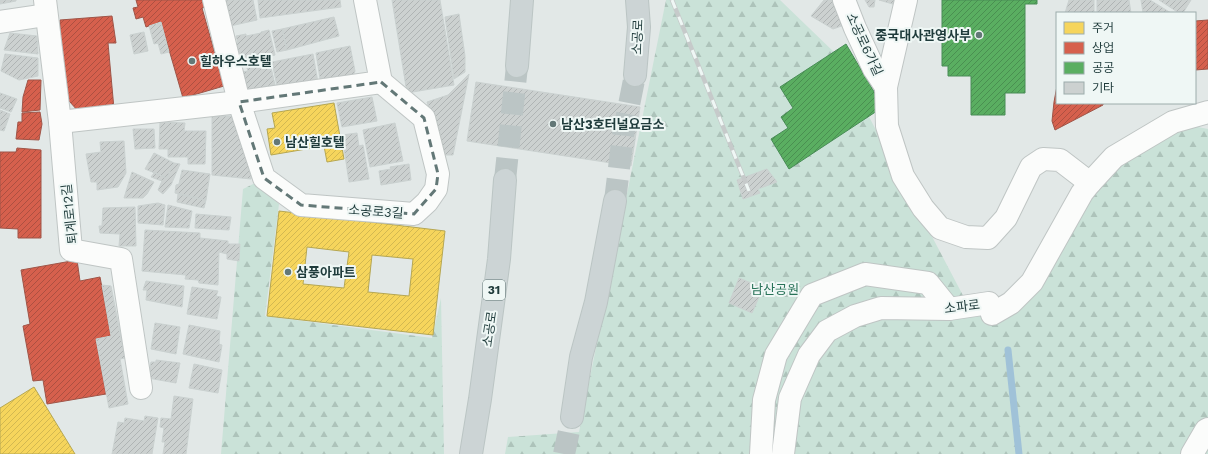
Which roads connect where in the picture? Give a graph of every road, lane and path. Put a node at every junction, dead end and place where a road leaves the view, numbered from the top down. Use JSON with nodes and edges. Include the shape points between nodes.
{"nodes":[{"id":1,"x":214,"y":0,"type":"edge"},
{"id":2,"x":365,"y":0,"type":"edge"},
{"id":3,"x":522,"y":0,"type":"edge"},
{"id":4,"x":637,"y":0,"type":"edge"},
{"id":5,"x":844,"y":0,"type":"edge"},
{"id":6,"x":906,"y":0,"type":"edge"},
{"id":7,"x":45,"y":7,"type":"edge"},
{"id":8,"x":0,"y":22,"type":"edge"},
{"id":9,"x":517,"y":66,"type":"tunnel mouth"},
{"id":10,"x":635,"y":75,"type":"tunnel mouth"},
{"id":11,"x":381,"y":82,"type":"junction"},
{"id":12,"x":886,"y":87,"type":"junction"},
{"id":13,"x":239,"y":102,"type":"junction"},
{"id":14,"x":1208,"y":112,"type":"edge"},
{"id":15,"x":60,"y":122,"type":"junction"},
{"id":16,"x":505,"y":180,"type":"tunnel mouth"},
{"id":17,"x":1090,"y":183,"type":"junction"},
{"id":18,"x":615,"y":201,"type":"tunnel mouth"},
{"id":19,"x":949,"y":309,"type":"junction"},
{"id":20,"x":141,"y":388,"type":"dead end"},
{"id":21,"x":572,"y":417,"type":"tunnel mouth"},
{"id":22,"x":1208,"y":429,"type":"edge"},
{"id":23,"x":471,"y":454,"type":"edge"},
{"id":24,"x":761,"y":454,"type":"edge"},
{"id":25,"x":783,"y":454,"type":"edge"},
{"id":26,"x":1192,"y":454,"type":"edge"}],
"edges":[{"from":1,"to":13,"type":"street"},
{"from":2,"to":11,"type":"street"},
{"from":3,"to":9,"type":"main road"},
{"from":4,"to":10,"type":"main road","name":"소공로","via":[[639,26]]},
{"from":5,"to":12,"type":"street","name":"소공로6가길","via":[[874,69]]},
{"from":6,"to":12,"type":"street"},
{"from":7,"to":8,"type":"street"},
{"from":7,"to":15,"type":"street","name":"퇴계로12길"},
{"from":11,"to":13,"type":"street"},
{"from":11,"to":13,"type":"street","name":"소공로3길","via":[[424,118],[438,174],[436,189],[414,214],[301,205],[264,178]]},
{"from":12,"to":17,"type":"street","via":[[887,126],[903,176],[923,208],[940,228],[966,237],[988,238],[1006,218],[1031,167],[1043,159],[1060,160]]},
{"from":13,"to":15,"type":"street"},
{"from":14,"to":17,"type":"street","name":"소파로","via":[[1173,122],[1114,158]]},
{"from":15,"to":20,"type":"street","name":"퇴계로12길","via":[[71,250],[121,258]]},
{"from":16,"to":23,"type":"main road","name":"소공로","number":"31","via":[[498,259]]},
{"from":17,"to":19,"type":"street","name":"소파로","via":[[1032,282],[1011,303],[992,314],[989,303]]},
{"from":18,"to":21,"type":"main road","via":[[596,302],[581,357]]},
{"from":19,"to":24,"type":"street","via":[[928,283],[865,274],[812,295],[776,355],[764,400]]},
{"from":19,"to":25,"type":"street","name":"소파로","via":[[881,308],[855,316],[827,331],[809,355],[790,398]]},
{"from":22,"to":26,"type":"street"}]}
